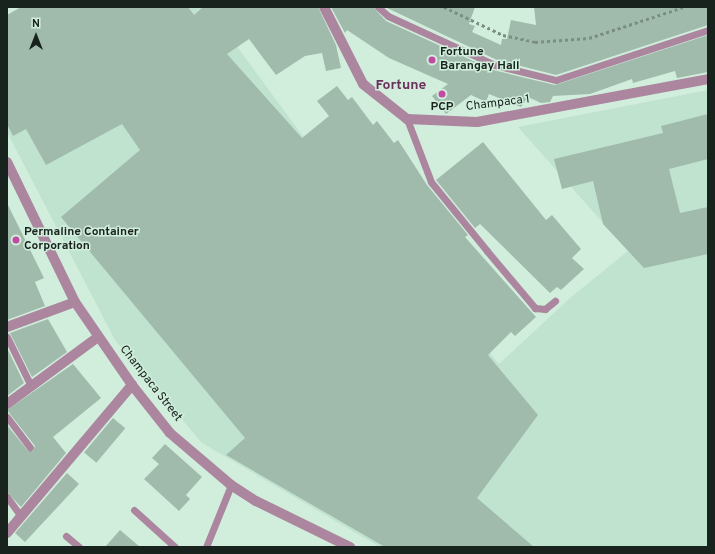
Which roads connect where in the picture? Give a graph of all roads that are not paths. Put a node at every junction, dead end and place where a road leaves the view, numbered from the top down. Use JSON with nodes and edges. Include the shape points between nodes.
{"nodes":[{"id":1,"x":324,"y":7,"type":"edge"},
{"id":2,"x":378,"y":7,"type":"edge"},
{"id":3,"x":708,"y":30,"type":"edge"},
{"id":4,"x":708,"y":79,"type":"edge"},
{"id":5,"x":407,"y":119,"type":"junction"},
{"id":6,"x":7,"y":162,"type":"edge"},
{"id":7,"x":555,"y":301,"type":"dead end"},
{"id":8,"x":74,"y":302,"type":"junction"},
{"id":9,"x":7,"y":326,"type":"edge"},
{"id":10,"x":7,"y":337,"type":"edge"},
{"id":11,"x":98,"y":337,"type":"junction"},
{"id":12,"x":132,"y":385,"type":"junction"},
{"id":13,"x":31,"y":386,"type":"junction"},
{"id":14,"x":7,"y":404,"type":"edge"},
{"id":15,"x":7,"y":416,"type":"edge"},
{"id":16,"x":30,"y":447,"type":"dead end"},
{"id":17,"x":231,"y":485,"type":"junction"},
{"id":18,"x":7,"y":497,"type":"edge"},
{"id":19,"x":134,"y":510,"type":"dead end"},
{"id":20,"x":21,"y":516,"type":"junction"},
{"id":21,"x":7,"y":533,"type":"edge"},
{"id":22,"x":66,"y":536,"type":"dead end"},
{"id":23,"x":79,"y":547,"type":"edge"},
{"id":24,"x":175,"y":547,"type":"edge"},
{"id":25,"x":206,"y":547,"type":"edge"},
{"id":26,"x":350,"y":547,"type":"edge"}],
"edges":[{"from":1,"to":5,"type":"street","via":[[363,84]]},
{"from":2,"to":3,"type":"lane","via":[[388,16],[495,65],[556,80]]},
{"from":4,"to":5,"type":"street","name":"Champaca 1","via":[[477,122]]},
{"from":5,"to":7,"type":"lane","via":[[431,182],[508,278],[535,308],[545,309]]},
{"from":6,"to":8,"type":"street","name":"Champaca Street"},
{"from":8,"to":9,"type":"street"},
{"from":8,"to":11,"type":"street","name":"Champaca Street"},
{"from":10,"to":13,"type":"lane"},
{"from":11,"to":12,"type":"street","name":"Champaca Street"},
{"from":11,"to":13,"type":"street"},
{"from":12,"to":17,"type":"street","name":"Champaca Street","via":[[170,433]]},
{"from":12,"to":20,"type":"street"},
{"from":13,"to":14,"type":"street"},
{"from":15,"to":16,"type":"lane"},
{"from":17,"to":25,"type":"lane"},
{"from":17,"to":26,"type":"street","name":"Champaca Street"},
{"from":18,"to":20,"type":"lane"},
{"from":19,"to":24,"type":"lane"},
{"from":20,"to":21,"type":"street"},
{"from":22,"to":23,"type":"lane"}]}
